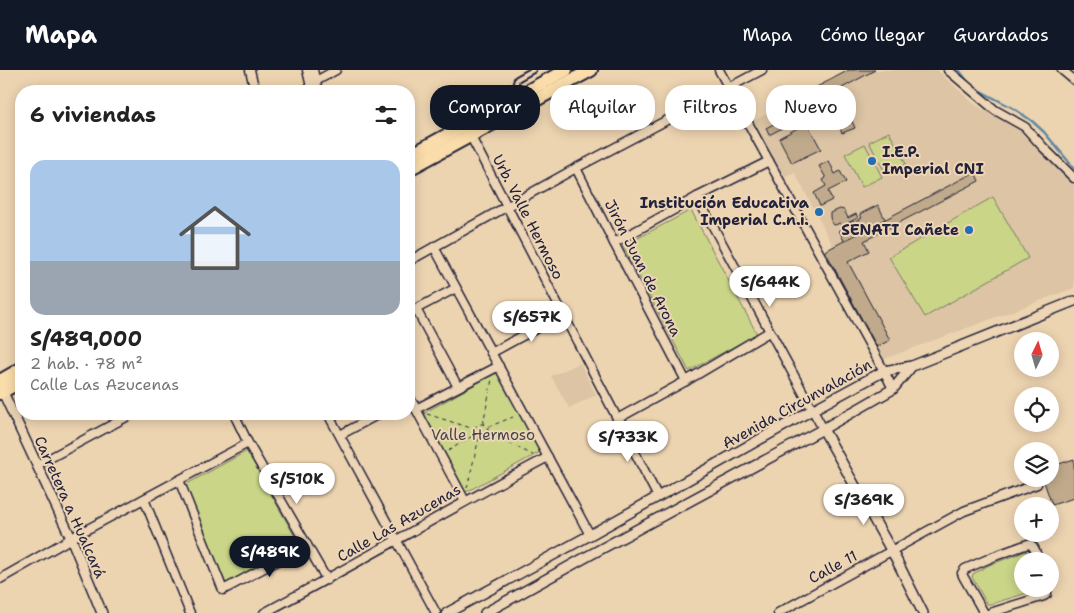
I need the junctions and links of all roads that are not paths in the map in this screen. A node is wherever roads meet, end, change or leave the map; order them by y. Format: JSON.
{"nodes":[{"id":1,"x":250,"y":70,"type":"edge"},
{"id":2,"x":307,"y":70,"type":"edge"},
{"id":3,"x":313,"y":70,"type":"edge"},
{"id":4,"x":336,"y":70,"type":"edge"},
{"id":5,"x":533,"y":70,"type":"edge"},
{"id":6,"x":566,"y":70,"type":"edge"},
{"id":7,"x":591,"y":70,"type":"edge"},
{"id":8,"x":719,"y":70,"type":"edge"},
{"id":9,"x":762,"y":70,"type":"edge"},
{"id":10,"x":948,"y":70,"type":"edge"},
{"id":11,"x":1062,"y":70,"type":"edge"},
{"id":12,"x":1074,"y":80,"type":"edge"},
{"id":13,"x":316,"y":81,"type":"junction"},
{"id":14,"x":254,"y":85,"type":"edge"},
{"id":15,"x":311,"y":85,"type":"edge"},
{"id":16,"x":317,"y":85,"type":"edge"},
{"id":17,"x":516,"y":85,"type":"edge"},
{"id":18,"x":538,"y":85,"type":"edge"},
{"id":19,"x":727,"y":85,"type":"edge"},
{"id":20,"x":734,"y":85,"type":"edge"},
{"id":21,"x":665,"y":121,"type":"edge"},
{"id":22,"x":752,"y":130,"type":"edge"},
{"id":23,"x":468,"y":131,"type":"junction"},
{"id":24,"x":415,"y":153,"type":"edge"},
{"id":25,"x":769,"y":161,"type":"junction"},
{"id":26,"x":415,"y":165,"type":"edge"},
{"id":27,"x":576,"y":168,"type":"junction"},
{"id":28,"x":1074,"y":178,"type":"edge"},
{"id":29,"x":698,"y":196,"type":"junction"},
{"id":30,"x":507,"y":206,"type":"junction"},
{"id":31,"x":614,"y":243,"type":"junction"},
{"id":32,"x":434,"y":247,"type":"junction"},
{"id":33,"x":415,"y":258,"type":"edge"},
{"id":34,"x":456,"y":288,"type":"junction"},
{"id":35,"x":1074,"y":301,"type":"edge"},
{"id":36,"x":562,"y":314,"type":"junction"},
{"id":37,"x":769,"y":332,"type":"junction"},
{"id":38,"x":491,"y":353,"type":"junction"},
{"id":39,"x":498,"y":366,"type":"junction"},
{"id":40,"x":912,"y":366,"type":"junction"},
{"id":41,"x":884,"y":371,"type":"junction"},
{"id":42,"x":15,"y":375,"type":"edge"},
{"id":43,"x":686,"y":381,"type":"junction"},
{"id":44,"x":15,"y":383,"type":"edge"},
{"id":45,"x":458,"y":387,"type":"junction"},
{"id":46,"x":1,"y":388,"type":"edge"},
{"id":47,"x":893,"y":389,"type":"junction"},
{"id":48,"x":416,"y":409,"type":"joint"},
{"id":49,"x":812,"y":410,"type":"junction"},
{"id":50,"x":15,"y":417,"type":"edge"},
{"id":51,"x":617,"y":419,"type":"junction"},
{"id":52,"x":16,"y":420,"type":"edge"},
{"id":53,"x":121,"y":420,"type":"edge"},
{"id":54,"x":237,"y":420,"type":"edge"},
{"id":55,"x":331,"y":420,"type":"edge"},
{"id":56,"x":368,"y":420,"type":"edge"},
{"id":57,"x":822,"y":429,"type":"junction"},
{"id":58,"x":340,"y":435,"type":"junction"},
{"id":59,"x":248,"y":443,"type":"junction"},
{"id":60,"x":548,"y":457,"type":"junction"},
{"id":61,"x":38,"y":465,"type":"junction"},
{"id":62,"x":178,"y":480,"type":"junction"},
{"id":63,"x":1030,"y":487,"type":"edge"},
{"id":64,"x":658,"y":497,"type":"junction"},
{"id":65,"x":144,"y":499,"type":"junction"},
{"id":66,"x":464,"y":501,"type":"junction"},
{"id":67,"x":590,"y":535,"type":"junction"},
{"id":68,"x":71,"y":538,"type":"junction"},
{"id":69,"x":396,"y":540,"type":"junction"},
{"id":70,"x":579,"y":541,"type":"junction"},
{"id":71,"x":307,"y":545,"type":"junction"},
{"id":72,"x":892,"y":551,"type":"junction"},
{"id":73,"x":1035,"y":552,"type":"edge"},
{"id":74,"x":588,"y":556,"type":"junction"},
{"id":75,"x":528,"y":569,"type":"junction"},
{"id":76,"x":0,"y":579,"type":"edge"},
{"id":77,"x":327,"y":580,"type":"junction"},
{"id":78,"x":535,"y":584,"type":"junction"},
{"id":79,"x":1041,"y":597,"type":"edge"},
{"id":80,"x":102,"y":613,"type":"edge"},
{"id":81,"x":190,"y":613,"type":"edge"},
{"id":82,"x":264,"y":613,"type":"edge"},
{"id":83,"x":436,"y":613,"type":"edge"},
{"id":84,"x":447,"y":613,"type":"edge"},
{"id":85,"x":484,"y":613,"type":"edge"},
{"id":86,"x":778,"y":613,"type":"edge"},
{"id":87,"x":923,"y":613,"type":"edge"},
{"id":88,"x":984,"y":613,"type":"edge"},
{"id":89,"x":990,"y":613,"type":"edge"}],
"edges":[{"from":1,"to":14,"type":"street"},
{"from":2,"to":15,"type":"street"},
{"from":3,"to":13,"type":"street"},
{"from":4,"to":13,"type":"street"},
{"from":5,"to":17,"type":"lane"},
{"from":6,"to":18,"type":"highway"},
{"from":7,"to":23,"type":"highway"},
{"from":8,"to":19,"type":"street"},
{"from":9,"to":20,"type":"street"},
{"from":10,"to":28,"type":"street"},
{"from":11,"to":12,"type":"street"},
{"from":13,"to":16,"type":"street"},
{"from":21,"to":27,"type":"street"},
{"from":22,"to":25,"type":"street"},
{"from":23,"to":24,"type":"highway"},
{"from":23,"to":26,"type":"highway"},
{"from":23,"to":30,"type":"street","name":"Urb. Valle Hermoso"},
{"from":25,"to":29,"type":"street"},
{"from":25,"to":41,"type":"street"},
{"from":27,"to":30,"type":"street"},
{"from":27,"to":31,"type":"street","name":"Jirón Juan de Arona"},
{"from":29,"to":31,"type":"street"},
{"from":29,"to":37,"type":"street"},
{"from":30,"to":32,"type":"street"},
{"from":30,"to":36,"type":"street","name":"Urb. Valle Hermoso"},
{"from":31,"to":43,"type":"street","name":"Jirón Juan de Arona"},
{"from":32,"to":33,"type":"street"},
{"from":32,"to":34,"type":"street"},
{"from":34,"to":38,"type":"street"},
{"from":34,"to":45,"type":"street"},
{"from":35,"to":40,"type":"street","name":"Avenida Circunvalación"},
{"from":36,"to":38,"type":"street"},
{"from":36,"to":51,"type":"street","name":"Urb. Valle Hermoso"},
{"from":37,"to":43,"type":"street"},
{"from":37,"to":49,"type":"street"},
{"from":38,"to":39,"type":"street"},
{"from":39,"to":45,"type":"street"},
{"from":39,"to":60,"type":"street"},
{"from":40,"to":41,"type":"street","name":"Avenida Circunvalación"},
{"from":40,"to":47,"type":"street"},
{"from":41,"to":47,"type":"street"},
{"from":41,"to":49,"type":"street","name":"Avenida Circunvalación"},
{"from":42,"to":46,"type":"highway"},
{"from":43,"to":51,"type":"street"},
{"from":44,"to":46,"type":"highway"},
{"from":45,"to":48,"type":"street"},
{"from":46,"to":50,"type":"street","name":"Carretera a Hualcará"},
{"from":47,"to":57,"type":"street"},
{"from":48,"to":66,"type":"street"},
{"from":49,"to":57,"type":"street"},
{"from":49,"to":64,"type":"street","name":"Avenida Circunvalación"},
{"from":51,"to":64,"type":"street","name":"Urb. Valle Hermoso"},
{"from":52,"to":61,"type":"street","name":"Carretera a Hualcará"},
{"from":53,"to":61,"type":"street"},
{"from":54,"to":59,"type":"street"},
{"from":55,"to":58,"type":"street"},
{"from":56,"to":58,"type":"street"},
{"from":57,"to":72,"type":"street"},
{"from":57,"to":74,"type":"street"},
{"from":58,"to":69,"type":"street"},
{"from":59,"to":62,"type":"street"},
{"from":59,"to":71,"type":"street"},
{"from":60,"to":66,"type":"street","name":"Calle Las Azucenas"},
{"from":60,"to":67,"type":"street"},
{"from":61,"to":68,"type":"street","name":"Carretera a Hualcará"},
{"from":62,"to":65,"type":"street"},
{"from":62,"to":71,"type":"street"},
{"from":63,"to":72,"type":"street","name":"Calle 11"},
{"from":64,"to":67,"type":"street","name":"Avenida Circunvalación"},
{"from":65,"to":68,"type":"street"},
{"from":65,"to":81,"type":"street"},
{"from":66,"to":69,"type":"street","name":"Calle Las Azucenas"},
{"from":67,"to":70,"type":"street","name":"Avenida Circunvalación"},
{"from":68,"to":76,"type":"street"},
{"from":68,"to":80,"type":"street","name":"Carretera a Hualcará"},
{"from":69,"to":77,"type":"street","name":"Calle Las Azucenas"},
{"from":69,"to":83,"type":"street"},
{"from":70,"to":74,"type":"street"},
{"from":70,"to":75,"type":"street","name":"Avenida Circunvalación"},
{"from":71,"to":77,"type":"street"},
{"from":72,"to":86,"type":"street","name":"Calle 11"},
{"from":72,"to":87,"type":"street"},
{"from":73,"to":88,"type":"street"},
{"from":74,"to":78,"type":"street"},
{"from":75,"to":78,"type":"street"},
{"from":75,"to":84,"type":"street","name":"Avenida Circunvalación"},
{"from":77,"to":82,"type":"street","name":"Calle Las Azucenas"},
{"from":78,"to":85,"type":"street"},
{"from":79,"to":89,"type":"street"}]}
